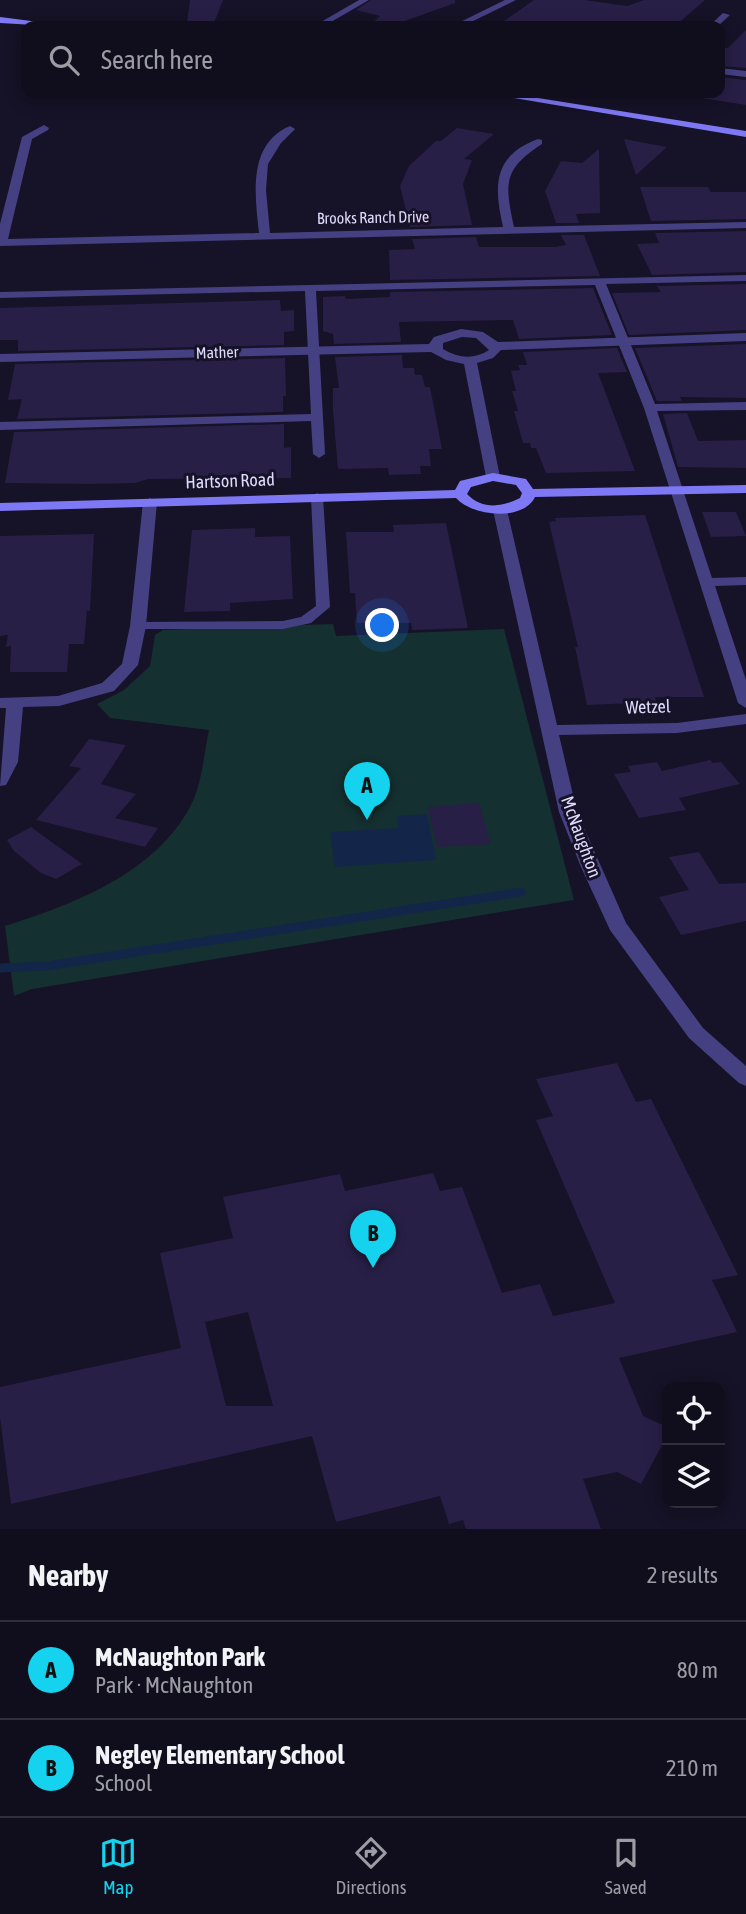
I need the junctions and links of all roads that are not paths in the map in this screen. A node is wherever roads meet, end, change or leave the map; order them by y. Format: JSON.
{"nodes":[{"id":1,"x":365,"y":0,"type":"edge"},
{"id":2,"x":512,"y":0,"type":"edge"},
{"id":3,"x":726,"y":15,"type":"dead end"},
{"id":4,"x":0,"y":20,"type":"edge"},
{"id":5,"x":327,"y":21,"type":"edge"},
{"id":6,"x":467,"y":21,"type":"edge"},
{"id":7,"x":719,"y":21,"type":"edge"},
{"id":8,"x":21,"y":23,"type":"edge"},
{"id":9,"x":725,"y":72,"type":"edge"},
{"id":10,"x":746,"y":74,"type":"edge"},
{"id":11,"x":521,"y":98,"type":"edge"},
{"id":12,"x":44,"y":128,"type":"dead end"},
{"id":13,"x":290,"y":129,"type":"dead end"},
{"id":14,"x":746,"y":134,"type":"edge"},
{"id":15,"x":538,"y":142,"type":"dead end"},
{"id":16,"x":746,"y":225,"type":"edge"},
{"id":17,"x":509,"y":230,"type":"junction"},
{"id":18,"x":265,"y":235,"type":"junction"},
{"id":19,"x":1,"y":243,"type":"edge"},
{"id":20,"x":746,"y":278,"type":"edge"},
{"id":21,"x":599,"y":280,"type":"junction"},
{"id":22,"x":310,"y":288,"type":"junction"},
{"id":23,"x":0,"y":295,"type":"edge"},
{"id":24,"x":746,"y":337,"type":"edge"},
{"id":25,"x":623,"y":341,"type":"junction"},
{"id":26,"x":495,"y":346,"type":"junction"},
{"id":27,"x":435,"y":348,"type":"junction"},
{"id":28,"x":313,"y":349,"type":"junction"},
{"id":29,"x":0,"y":358,"type":"edge"},
{"id":30,"x":470,"y":360,"type":"junction"},
{"id":31,"x":746,"y":406,"type":"edge"},
{"id":32,"x":650,"y":408,"type":"junction"},
{"id":33,"x":316,"y":417,"type":"junction"},
{"id":34,"x":0,"y":426,"type":"edge"},
{"id":35,"x":318,"y":454,"type":"dead end"},
{"id":36,"x":493,"y":477,"type":"junction"},
{"id":37,"x":746,"y":489,"type":"edge"},
{"id":38,"x":677,"y":491,"type":"junction"},
{"id":39,"x":529,"y":493,"type":"junction"},
{"id":40,"x":460,"y":494,"type":"junction"},
{"id":41,"x":317,"y":497,"type":"junction"},
{"id":42,"x":150,"y":502,"type":"junction"},
{"id":43,"x":0,"y":507,"type":"edge"},
{"id":44,"x":500,"y":510,"type":"junction"},
{"id":45,"x":746,"y":581,"type":"edge"},
{"id":46,"x":706,"y":582,"type":"junction"},
{"id":47,"x":138,"y":626,"type":"junction"},
{"id":48,"x":8,"y":703,"type":"edge"},
{"id":49,"x":746,"y":703,"type":"edge"},
{"id":50,"x":746,"y":719,"type":"edge"},
{"id":51,"x":551,"y":730,"type":"junction"},
{"id":52,"x":0,"y":781,"type":"edge"},
{"id":53,"x":746,"y":1078,"type":"edge"}],
"edges":[{"from":1,"to":5,"type":"street"},
{"from":2,"to":6,"type":"street"},
{"from":3,"to":7,"type":"street"},
{"from":4,"to":8,"type":"street"},
{"from":9,"to":10,"type":"street"},
{"from":11,"to":14,"type":"street"},
{"from":12,"to":19,"type":"street"},
{"from":13,"to":18,"type":"street"},
{"from":15,"to":17,"type":"street"},
{"from":16,"to":17,"type":"street","name":"Brooks Ranch Drive"},
{"from":17,"to":18,"type":"street","name":"Brooks Ranch Drive"},
{"from":18,"to":19,"type":"street","name":"Brooks Ranch Drive"},
{"from":20,"to":21,"type":"lane"},
{"from":21,"to":22,"type":"lane"},
{"from":21,"to":25,"type":"lane"},
{"from":22,"to":23,"type":"lane"},
{"from":22,"to":28,"type":"lane"},
{"from":24,"to":25,"type":"street"},
{"from":25,"to":26,"type":"street"},
{"from":25,"to":32,"type":"lane"},
{"from":26,"to":27,"type":"street"},
{"from":26,"to":30,"type":"street"},
{"from":27,"to":28,"type":"street","name":"Mather"},
{"from":27,"to":30,"type":"street"},
{"from":28,"to":29,"type":"street","name":"Mather"},
{"from":28,"to":33,"type":"lane"},
{"from":30,"to":36,"type":"street"},
{"from":31,"to":32,"type":"lane"},
{"from":32,"to":38,"type":"lane"},
{"from":33,"to":34,"type":"lane"},
{"from":33,"to":35,"type":"lane"},
{"from":36,"to":39,"type":"street"},
{"from":36,"to":40,"type":"street"},
{"from":37,"to":38,"type":"street"},
{"from":38,"to":39,"type":"street"},
{"from":38,"to":46,"type":"lane"},
{"from":39,"to":44,"type":"street"},
{"from":40,"to":41,"type":"street","name":"Hartson Road"},
{"from":40,"to":44,"type":"street"},
{"from":41,"to":42,"type":"street","name":"Hartson Road"},
{"from":41,"to":47,"type":"lane"},
{"from":42,"to":43,"type":"street","name":"Hartson Road"},
{"from":42,"to":47,"type":"street"},
{"from":44,"to":51,"type":"street","name":"McNaughton"},
{"from":45,"to":46,"type":"lane"},
{"from":46,"to":49,"type":"lane"},
{"from":47,"to":48,"type":"street"},
{"from":48,"to":52,"type":"street"},
{"from":50,"to":51,"type":"street","name":"Wetzel"},
{"from":51,"to":53,"type":"street","name":"McNaughton"}]}
